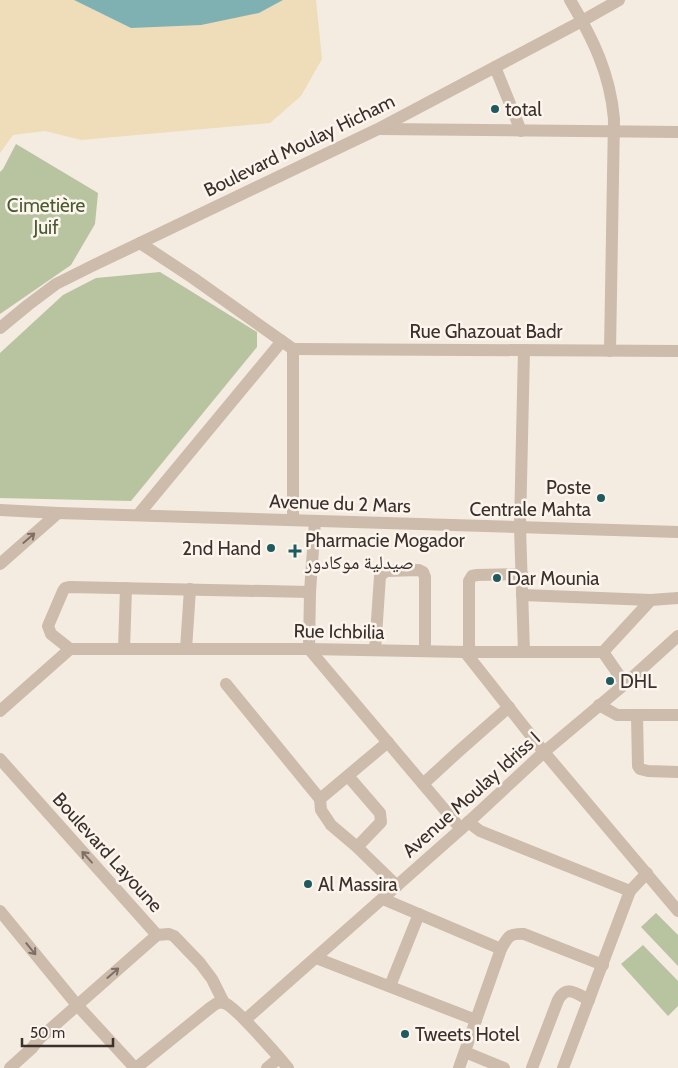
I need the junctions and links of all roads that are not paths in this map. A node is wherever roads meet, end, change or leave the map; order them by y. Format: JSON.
{"nodes":[{"id":1,"x":570,"y":0,"type":"edge"},
{"id":2,"x":619,"y":0,"type":"edge"},
{"id":3,"x":582,"y":21,"type":"junction"},
{"id":4,"x":495,"y":67,"type":"junction"},
{"id":5,"x":378,"y":129,"type":"junction"},
{"id":6,"x":520,"y":131,"type":"junction"},
{"id":7,"x":613,"y":131,"type":"junction"},
{"id":8,"x":678,"y":132,"type":"edge"},
{"id":9,"x":140,"y":243,"type":"junction"},
{"id":10,"x":0,"y":328,"type":"edge"},
{"id":11,"x":282,"y":341,"type":"junction"},
{"id":12,"x":293,"y":349,"type":"junction"},
{"id":13,"x":524,"y":350,"type":"junction"},
{"id":14,"x":610,"y":351,"type":"junction"},
{"id":15,"x":678,"y":351,"type":"edge"},
{"id":16,"x":0,"y":510,"type":"edge"},
{"id":17,"x":58,"y":513,"type":"junction"},
{"id":18,"x":138,"y":515,"type":"junction"},
{"id":19,"x":293,"y":520,"type":"junction"},
{"id":20,"x":315,"y":521,"type":"junction"},
{"id":21,"x":520,"y":527,"type":"junction"},
{"id":22,"x":678,"y":532,"type":"edge"},
{"id":23,"x":0,"y":564,"type":"edge"},
{"id":24,"x":522,"y":574,"type":"junction"},
{"id":25,"x":126,"y":588,"type":"junction"},
{"id":26,"x":190,"y":589,"type":"junction"},
{"id":27,"x":310,"y":592,"type":"junction"},
{"id":28,"x":522,"y":595,"type":"junction"},
{"id":29,"x":678,"y":598,"type":"edge"},
{"id":30,"x":652,"y":600,"type":"junction"},
{"id":31,"x":678,"y":636,"type":"edge"},
{"id":32,"x":70,"y":649,"type":"junction"},
{"id":33,"x":124,"y":649,"type":"junction"},
{"id":34,"x":186,"y":649,"type":"junction"},
{"id":35,"x":309,"y":649,"type":"junction"},
{"id":36,"x":375,"y":650,"type":"junction"},
{"id":37,"x":425,"y":651,"type":"junction"},
{"id":38,"x":467,"y":652,"type":"junction"},
{"id":39,"x":524,"y":652,"type":"junction"},
{"id":40,"x":603,"y":652,"type":"junction"},
{"id":41,"x":226,"y":684,"type":"dead end"},
{"id":42,"x":625,"y":684,"type":"junction"},
{"id":43,"x":599,"y":705,"type":"junction"},
{"id":44,"x":509,"y":707,"type":"junction"},
{"id":45,"x":0,"y":710,"type":"edge"},
{"id":46,"x":637,"y":715,"type":"junction"},
{"id":47,"x":678,"y":715,"type":"edge"},
{"id":48,"x":388,"y":742,"type":"junction"},
{"id":49,"x":544,"y":752,"type":"junction"},
{"id":50,"x":0,"y":759,"type":"edge"},
{"id":51,"x":678,"y":772,"type":"edge"},
{"id":52,"x":348,"y":776,"type":"junction"},
{"id":53,"x":423,"y":784,"type":"junction"},
{"id":54,"x":320,"y":799,"type":"junction"},
{"id":55,"x":465,"y":826,"type":"junction"},
{"id":56,"x":357,"y":847,"type":"junction"},
{"id":57,"x":647,"y":873,"type":"junction"},
{"id":58,"x":397,"y":886,"type":"junction"},
{"id":59,"x":630,"y":891,"type":"junction"},
{"id":60,"x":383,"y":899,"type":"junction"},
{"id":61,"x":676,"y":907,"type":"edge"},
{"id":62,"x":0,"y":911,"type":"edge"},
{"id":63,"x":418,"y":914,"type":"junction"},
{"id":64,"x":157,"y":935,"type":"junction"},
{"id":65,"x":501,"y":949,"type":"junction"},
{"id":66,"x":316,"y":958,"type":"junction"},
{"id":67,"x":603,"y":965,"type":"junction"},
{"id":68,"x":390,"y":986,"type":"junction"},
{"id":69,"x":589,"y":1000,"type":"junction"},
{"id":70,"x":224,"y":1003,"type":"junction"},
{"id":71,"x":77,"y":1005,"type":"junction"},
{"id":72,"x":245,"y":1020,"type":"junction"},
{"id":73,"x":476,"y":1020,"type":"junction"},
{"id":74,"x":465,"y":1052,"type":"junction"},
{"id":75,"x":279,"y":1058,"type":"junction"},
{"id":76,"x":10,"y":1068,"type":"edge"},
{"id":77,"x":135,"y":1068,"type":"edge"},
{"id":78,"x":267,"y":1068,"type":"edge"},
{"id":79,"x":288,"y":1068,"type":"edge"},
{"id":80,"x":459,"y":1068,"type":"edge"},
{"id":81,"x":504,"y":1068,"type":"edge"},
{"id":82,"x":532,"y":1068,"type":"edge"},
{"id":83,"x":563,"y":1068,"type":"edge"}],
"edges":[{"from":1,"to":3,"type":"street"},
{"from":2,"to":3,"type":"street","name":"Boulevard Moulay Hicham"},
{"from":3,"to":4,"type":"street","name":"Boulevard Moulay Hicham"},
{"from":3,"to":7,"type":"street"},
{"from":4,"to":5,"type":"street","name":"Boulevard Moulay Hicham"},
{"from":4,"to":6,"type":"street"},
{"from":5,"to":6,"type":"street"},
{"from":5,"to":9,"type":"street","name":"Boulevard Moulay Hicham"},
{"from":6,"to":7,"type":"street"},
{"from":7,"to":8,"type":"street"},
{"from":7,"to":14,"type":"street"},
{"from":9,"to":10,"type":"street","name":"Boulevard Moulay Hicham"},
{"from":9,"to":11,"type":"street"},
{"from":11,"to":12,"type":"street"},
{"from":11,"to":18,"type":"street"},
{"from":12,"to":13,"type":"street","name":"Rue Ghazouat Badr"},
{"from":12,"to":19,"type":"street"},
{"from":13,"to":14,"type":"street","name":"Rue Ghazouat Badr"},
{"from":13,"to":21,"type":"street"},
{"from":14,"to":15,"type":"street","name":"Rue Ghazouat Badr"},
{"from":16,"to":17,"type":"street","name":"Avenue du 2 Mars"},
{"from":17,"to":18,"type":"street","name":"Avenue du 2 Mars"},
{"from":23,"to":17,"type":"street","one_way":true},
{"from":18,"to":19,"type":"street","name":"Avenue du 2 Mars"},
{"from":19,"to":20,"type":"street","name":"Avenue du 2 Mars"},
{"from":20,"to":21,"type":"street","name":"Avenue du 2 Mars"},
{"from":20,"to":27,"type":"street"},
{"from":21,"to":22,"type":"street","name":"Avenue du 2 Mars"},
{"from":21,"to":24,"type":"street"},
{"from":24,"to":28,"type":"street"},
{"from":24,"to":38,"type":"street"},
{"from":25,"to":26,"type":"street"},
{"from":25,"to":32,"type":"street"},
{"from":25,"to":33,"type":"street"},
{"from":26,"to":27,"type":"street"},
{"from":26,"to":34,"type":"street"},
{"from":27,"to":35,"type":"street"},
{"from":28,"to":30,"type":"street"},
{"from":28,"to":39,"type":"street"},
{"from":29,"to":30,"type":"street"},
{"from":30,"to":40,"type":"street"},
{"from":31,"to":42,"type":"street","name":"Avenue Moulay Idriss I"},
{"from":32,"to":33,"type":"street","name":"Rue Ichbilia"},
{"from":32,"to":45,"type":"street"},
{"from":33,"to":34,"type":"street","name":"Rue Ichbilia"},
{"from":34,"to":35,"type":"street","name":"Rue Ichbilia"},
{"from":35,"to":36,"type":"street","name":"Rue Ichbilia"},
{"from":35,"to":48,"type":"street"},
{"from":36,"to":37,"type":"street","name":"Rue Ichbilia"},
{"from":36,"to":37,"type":"street"},
{"from":37,"to":38,"type":"street","name":"Rue Ichbilia"},
{"from":38,"to":39,"type":"street","name":"Rue Ichbilia"},
{"from":38,"to":44,"type":"street"},
{"from":39,"to":40,"type":"street","name":"Rue Ichbilia"},
{"from":40,"to":42,"type":"street"},
{"from":41,"to":54,"type":"street"},
{"from":42,"to":43,"type":"street","name":"Avenue Moulay Idriss I"},
{"from":43,"to":46,"type":"street"},
{"from":43,"to":49,"type":"street","name":"Avenue Moulay Idriss I"},
{"from":44,"to":49,"type":"street"},
{"from":44,"to":53,"type":"street"},
{"from":46,"to":47,"type":"street"},
{"from":46,"to":51,"type":"street"},
{"from":48,"to":52,"type":"street"},
{"from":48,"to":53,"type":"street"},
{"from":49,"to":55,"type":"street","name":"Avenue Moulay Idriss I"},
{"from":49,"to":57,"type":"street"},
{"from":64,"to":50,"type":"street","name":"Boulevard Layoune","one_way":true},
{"from":52,"to":54,"type":"street"},
{"from":52,"to":56,"type":"street"},
{"from":53,"to":55,"type":"street"},
{"from":54,"to":56,"type":"street"},
{"from":55,"to":58,"type":"street","name":"Avenue Moulay Idriss I"},
{"from":55,"to":59,"type":"street"},
{"from":56,"to":58,"type":"street"},
{"from":57,"to":59,"type":"street"},
{"from":57,"to":61,"type":"street"},
{"from":58,"to":60,"type":"street","name":"Avenue Moulay Idriss I"},
{"from":59,"to":67,"type":"street"},
{"from":60,"to":63,"type":"street"},
{"from":60,"to":66,"type":"street","name":"Avenue Moulay Idriss I"},
{"from":62,"to":71,"type":"street","one_way":true},
{"from":63,"to":65,"type":"street"},
{"from":63,"to":68,"type":"street"},
{"from":64,"to":70,"type":"street"},
{"from":71,"to":64,"type":"street","name":"Boulevard Layoune","one_way":true},
{"from":65,"to":67,"type":"street"},
{"from":65,"to":73,"type":"street"},
{"from":66,"to":68,"type":"street"},
{"from":66,"to":72,"type":"street","name":"Avenue Moulay Idriss I"},
{"from":67,"to":69,"type":"street"},
{"from":68,"to":73,"type":"street"},
{"from":69,"to":82,"type":"street"},
{"from":69,"to":83,"type":"street"},
{"from":70,"to":72,"type":"street"},
{"from":70,"to":77,"type":"street"},
{"from":71,"to":76,"type":"street","name":"Boulevard Layoune"},
{"from":71,"to":77,"type":"street"},
{"from":72,"to":75,"type":"street"},
{"from":73,"to":74,"type":"street"},
{"from":74,"to":80,"type":"street"},
{"from":74,"to":81,"type":"street"},
{"from":75,"to":78,"type":"street"},
{"from":75,"to":79,"type":"street"}]}
